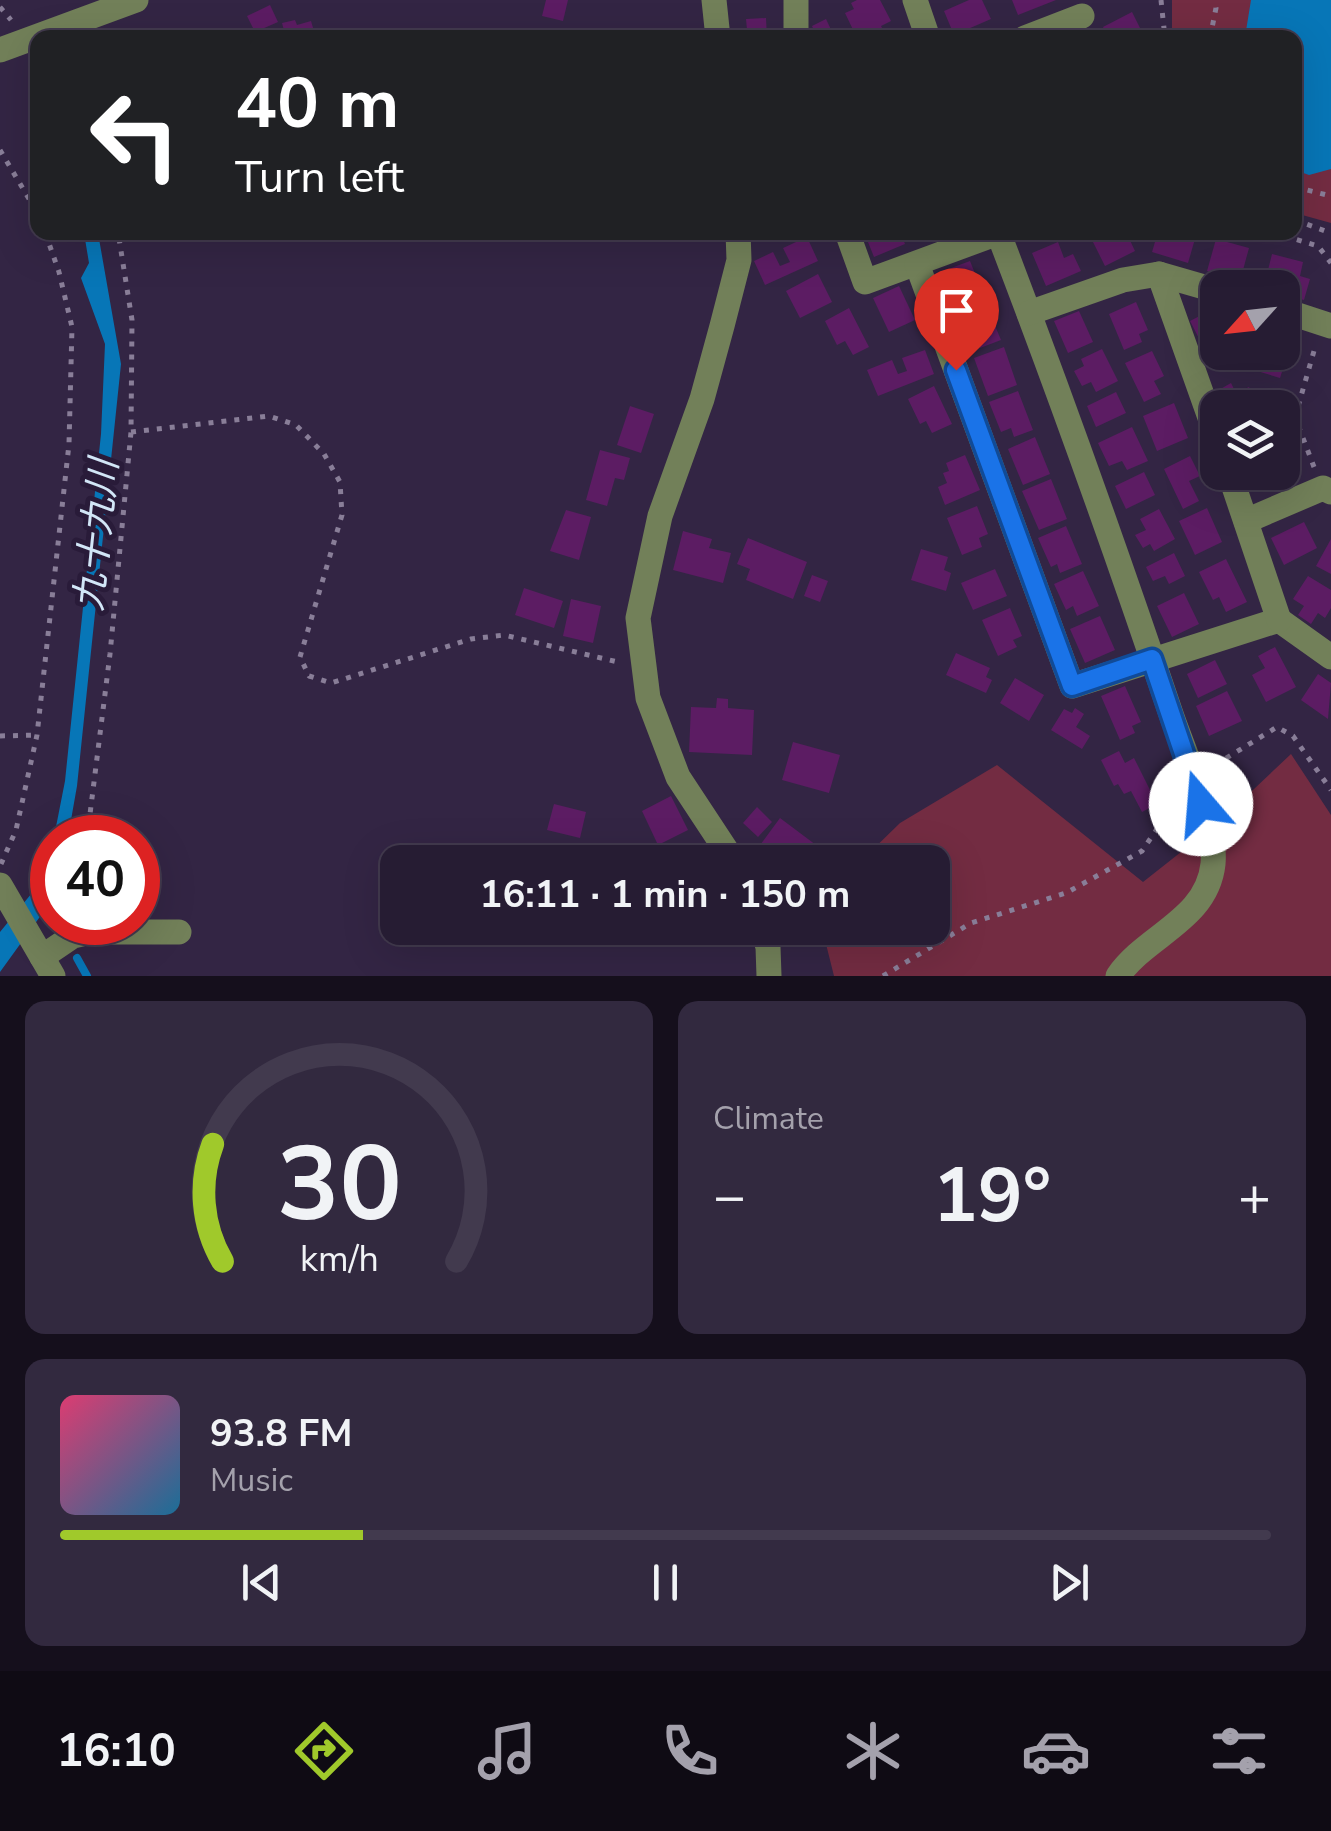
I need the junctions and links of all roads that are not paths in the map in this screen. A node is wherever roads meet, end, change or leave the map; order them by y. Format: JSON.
{"nodes":[{"id":1,"x":136,"y":0,"type":"edge"},
{"id":2,"x":714,"y":0,"type":"edge"},
{"id":3,"x":796,"y":0,"type":"edge"},
{"id":4,"x":914,"y":0,"type":"edge"},
{"id":5,"x":1083,"y":18,"type":"edge"},
{"id":6,"x":55,"y":30,"type":"edge"},
{"id":7,"x":717,"y":30,"type":"edge"},
{"id":8,"x":796,"y":30,"type":"edge"},
{"id":9,"x":925,"y":30,"type":"edge"},
{"id":10,"x":1048,"y":30,"type":"edge"},
{"id":11,"x":738,"y":240,"type":"edge"},
{"id":12,"x":849,"y":240,"type":"edge"},
{"id":13,"x":980,"y":240,"type":"edge"},
{"id":14,"x":1001,"y":240,"type":"edge"},
{"id":15,"x":918,"y":264,"type":"junction"},
{"id":16,"x":1159,"y":274,"type":"junction"},
{"id":17,"x":1200,"y":286,"type":"edge"},
{"id":18,"x":1029,"y":312,"type":"junction"},
{"id":19,"x":1300,"y":316,"type":"edge"},
{"id":20,"x":1327,"y":324,"type":"edge"},
{"id":21,"x":1200,"y":390,"type":"edge"},
{"id":22,"x":1235,"y":490,"type":"edge"},
{"id":23,"x":1327,"y":490,"type":"edge"},
{"id":24,"x":1246,"y":521,"type":"junction"},
{"id":25,"x":1280,"y":620,"type":"junction"},
{"id":26,"x":1331,"y":657,"type":"edge"},
{"id":27,"x":1152,"y":659,"type":"junction"},
{"id":28,"x":725,"y":845,"type":"edge"},
{"id":29,"x":1,"y":880,"type":"edge"},
{"id":30,"x":179,"y":932,"type":"dead end"},
{"id":31,"x":768,"y":945,"type":"edge"},
{"id":32,"x":44,"y":960,"type":"edge"},
{"id":33,"x":769,"y":976,"type":"edge"},
{"id":34,"x":1118,"y":976,"type":"edge"}],
"edges":[{"from":1,"to":6,"type":"street"},
{"from":2,"to":7,"type":"street"},
{"from":3,"to":8,"type":"street"},
{"from":4,"to":9,"type":"street"},
{"from":5,"to":10,"type":"street"},
{"from":11,"to":28,"type":"street"},
{"from":12,"to":15,"type":"street"},
{"from":13,"to":15,"type":"street"},
{"from":14,"to":18,"type":"street"},
{"from":15,"to":27,"type":"street"},
{"from":16,"to":17,"type":"street"},
{"from":16,"to":18,"type":"street"},
{"from":16,"to":21,"type":"street"},
{"from":18,"to":27,"type":"street"},
{"from":19,"to":20,"type":"street"},
{"from":22,"to":24,"type":"street"},
{"from":23,"to":24,"type":"street"},
{"from":24,"to":25,"type":"street"},
{"from":25,"to":26,"type":"street"},
{"from":25,"to":27,"type":"street"},
{"from":27,"to":34,"type":"street"},
{"from":29,"to":32,"type":"street"},
{"from":30,"to":32,"type":"street"},
{"from":31,"to":33,"type":"street"}]}
